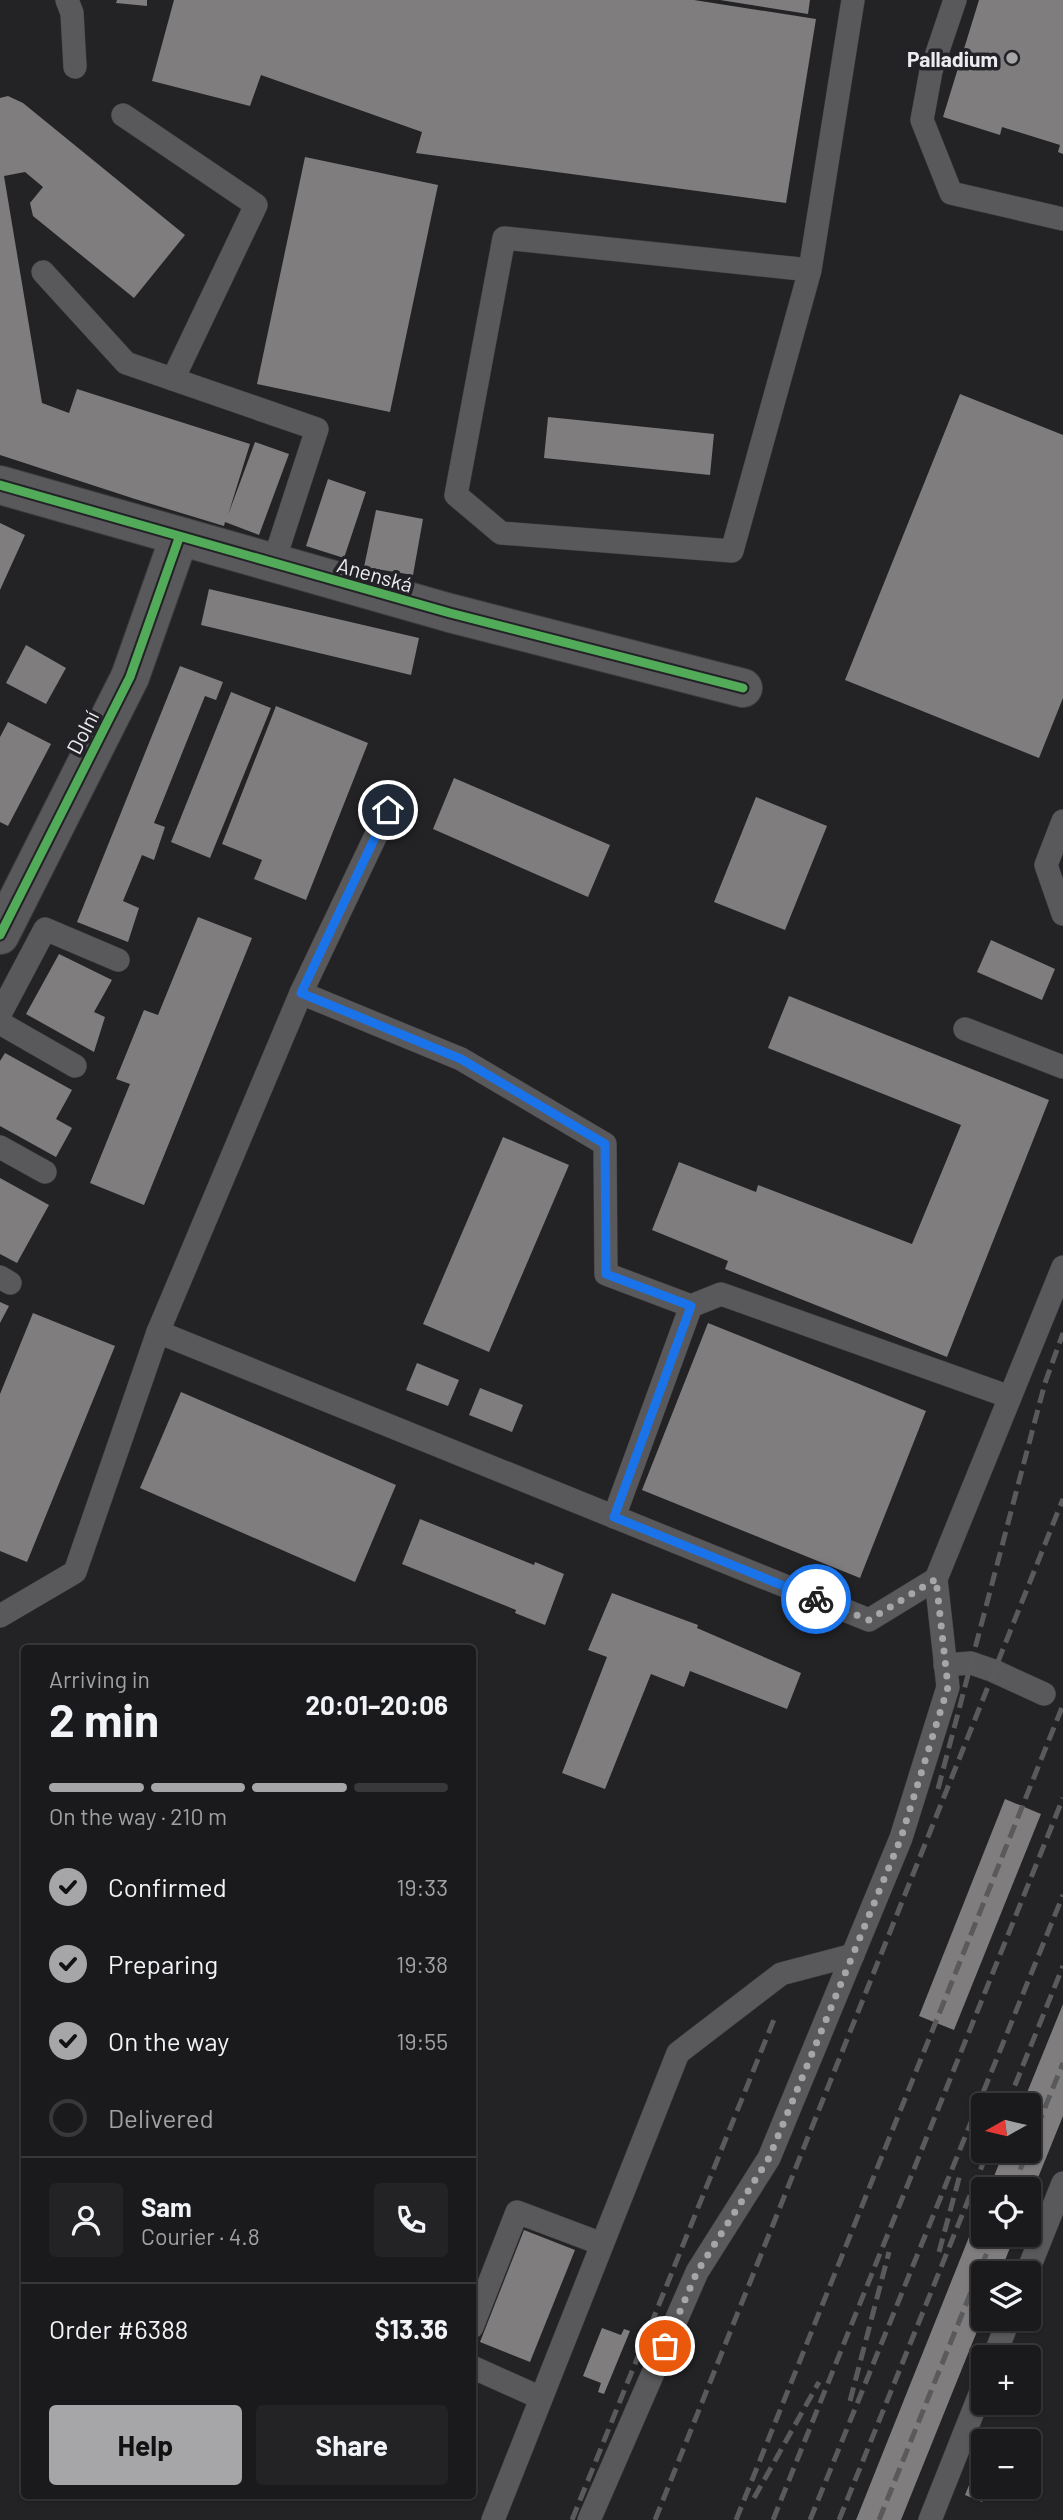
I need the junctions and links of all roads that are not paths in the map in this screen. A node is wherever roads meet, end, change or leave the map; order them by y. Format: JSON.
{"nodes":[{"id":1,"x":67,"y":0,"type":"edge"},
{"id":2,"x":853,"y":0,"type":"edge"},
{"id":3,"x":955,"y":0,"type":"edge"},
{"id":4,"x":75,"y":67,"type":"dead end"},
{"id":5,"x":123,"y":115,"type":"dead end"},
{"id":6,"x":1063,"y":219,"type":"edge"},
{"id":7,"x":810,"y":270,"type":"junction"},
{"id":8,"x":43,"y":272,"type":"dead end"},
{"id":9,"x":173,"y":379,"type":"junction"},
{"id":10,"x":0,"y":485,"type":"edge"},
{"id":11,"x":179,"y":538,"type":"junction"},
{"id":12,"x":273,"y":564,"type":"junction"},
{"id":13,"x":743,"y":688,"type":"dead end"},
{"id":14,"x":388,"y":810,"type":"dead end"},
{"id":15,"x":1063,"y":821,"type":"edge"},
{"id":16,"x":1063,"y":914,"type":"edge"},
{"id":17,"x":0,"y":935,"type":"edge"},
{"id":18,"x":118,"y":960,"type":"dead end"},
{"id":19,"x":301,"y":993,"type":"junction"},
{"id":20,"x":0,"y":1014,"type":"edge"},
{"id":21,"x":0,"y":1023,"type":"edge"},
{"id":22,"x":965,"y":1029,"type":"dead end"},
{"id":23,"x":75,"y":1066,"type":"dead end"},
{"id":24,"x":1063,"y":1067,"type":"edge"},
{"id":25,"x":0,"y":1147,"type":"edge"},
{"id":26,"x":45,"y":1172,"type":"dead end"},
{"id":27,"x":1063,"y":1267,"type":"edge"},
{"id":28,"x":691,"y":1306,"type":"junction"},
{"id":29,"x":158,"y":1332,"type":"junction"},
{"id":30,"x":1010,"y":1397,"type":"junction"},
{"id":31,"x":614,"y":1517,"type":"junction"},
{"id":32,"x":936,"y":1579,"type":"junction"},
{"id":33,"x":0,"y":1616,"type":"edge"},
{"id":34,"x":945,"y":1665,"type":"junction"},
{"id":35,"x":1044,"y":1694,"type":"dead end"},
{"id":36,"x":853,"y":1955,"type":"junction"},
{"id":37,"x":1063,"y":2183,"type":"edge"},
{"id":38,"x":602,"y":2244,"type":"junction"},
{"id":39,"x":1032,"y":2261,"type":"edge"},
{"id":40,"x":476,"y":2317,"type":"edge"},
{"id":41,"x":476,"y":2369,"type":"edge"},
{"id":42,"x":541,"y":2398,"type":"junction"},
{"id":43,"x":972,"y":2415,"type":"edge"},
{"id":44,"x":493,"y":2520,"type":"edge"},
{"id":45,"x":589,"y":2520,"type":"edge"},
{"id":46,"x":930,"y":2520,"type":"edge"}],
"edges":[{"from":1,"to":4,"type":"lane"},
{"from":2,"to":7,"type":"lane"},
{"from":3,"to":6,"type":"lane"},
{"from":5,"to":9,"type":"lane"},
{"from":7,"to":7,"type":"lane"},
{"from":8,"to":9,"type":"lane"},
{"from":9,"to":12,"type":"lane"},
{"from":10,"to":11,"type":"street","name":"Anenská"},
{"from":11,"to":12,"type":"street","name":"Anenská"},
{"from":11,"to":17,"type":"street","name":"Dolní"},
{"from":12,"to":13,"type":"street","name":"Anenská"},
{"from":14,"to":19,"type":"lane"},
{"from":15,"to":16,"type":"lane"},
{"from":18,"to":20,"type":"lane"},
{"from":19,"to":28,"type":"lane"},
{"from":19,"to":29,"type":"lane"},
{"from":21,"to":23,"type":"lane"},
{"from":22,"to":24,"type":"lane"},
{"from":25,"to":26,"type":"lane"},
{"from":27,"to":30,"type":"lane"},
{"from":28,"to":30,"type":"lane"},
{"from":28,"to":31,"type":"lane"},
{"from":29,"to":31,"type":"lane"},
{"from":29,"to":33,"type":"lane"},
{"from":30,"to":32,"type":"lane"},
{"from":31,"to":32,"type":"lane"},
{"from":32,"to":34,"type":"lane"},
{"from":34,"to":35,"type":"lane"},
{"from":34,"to":36,"type":"lane"},
{"from":36,"to":38,"type":"lane"},
{"from":36,"to":45,"type":"lane"},
{"from":37,"to":39,"type":"lane"},
{"from":38,"to":40,"type":"lane"},
{"from":38,"to":42,"type":"lane"},
{"from":41,"to":42,"type":"lane"},
{"from":42,"to":44,"type":"lane"},
{"from":43,"to":46,"type":"lane"}]}
